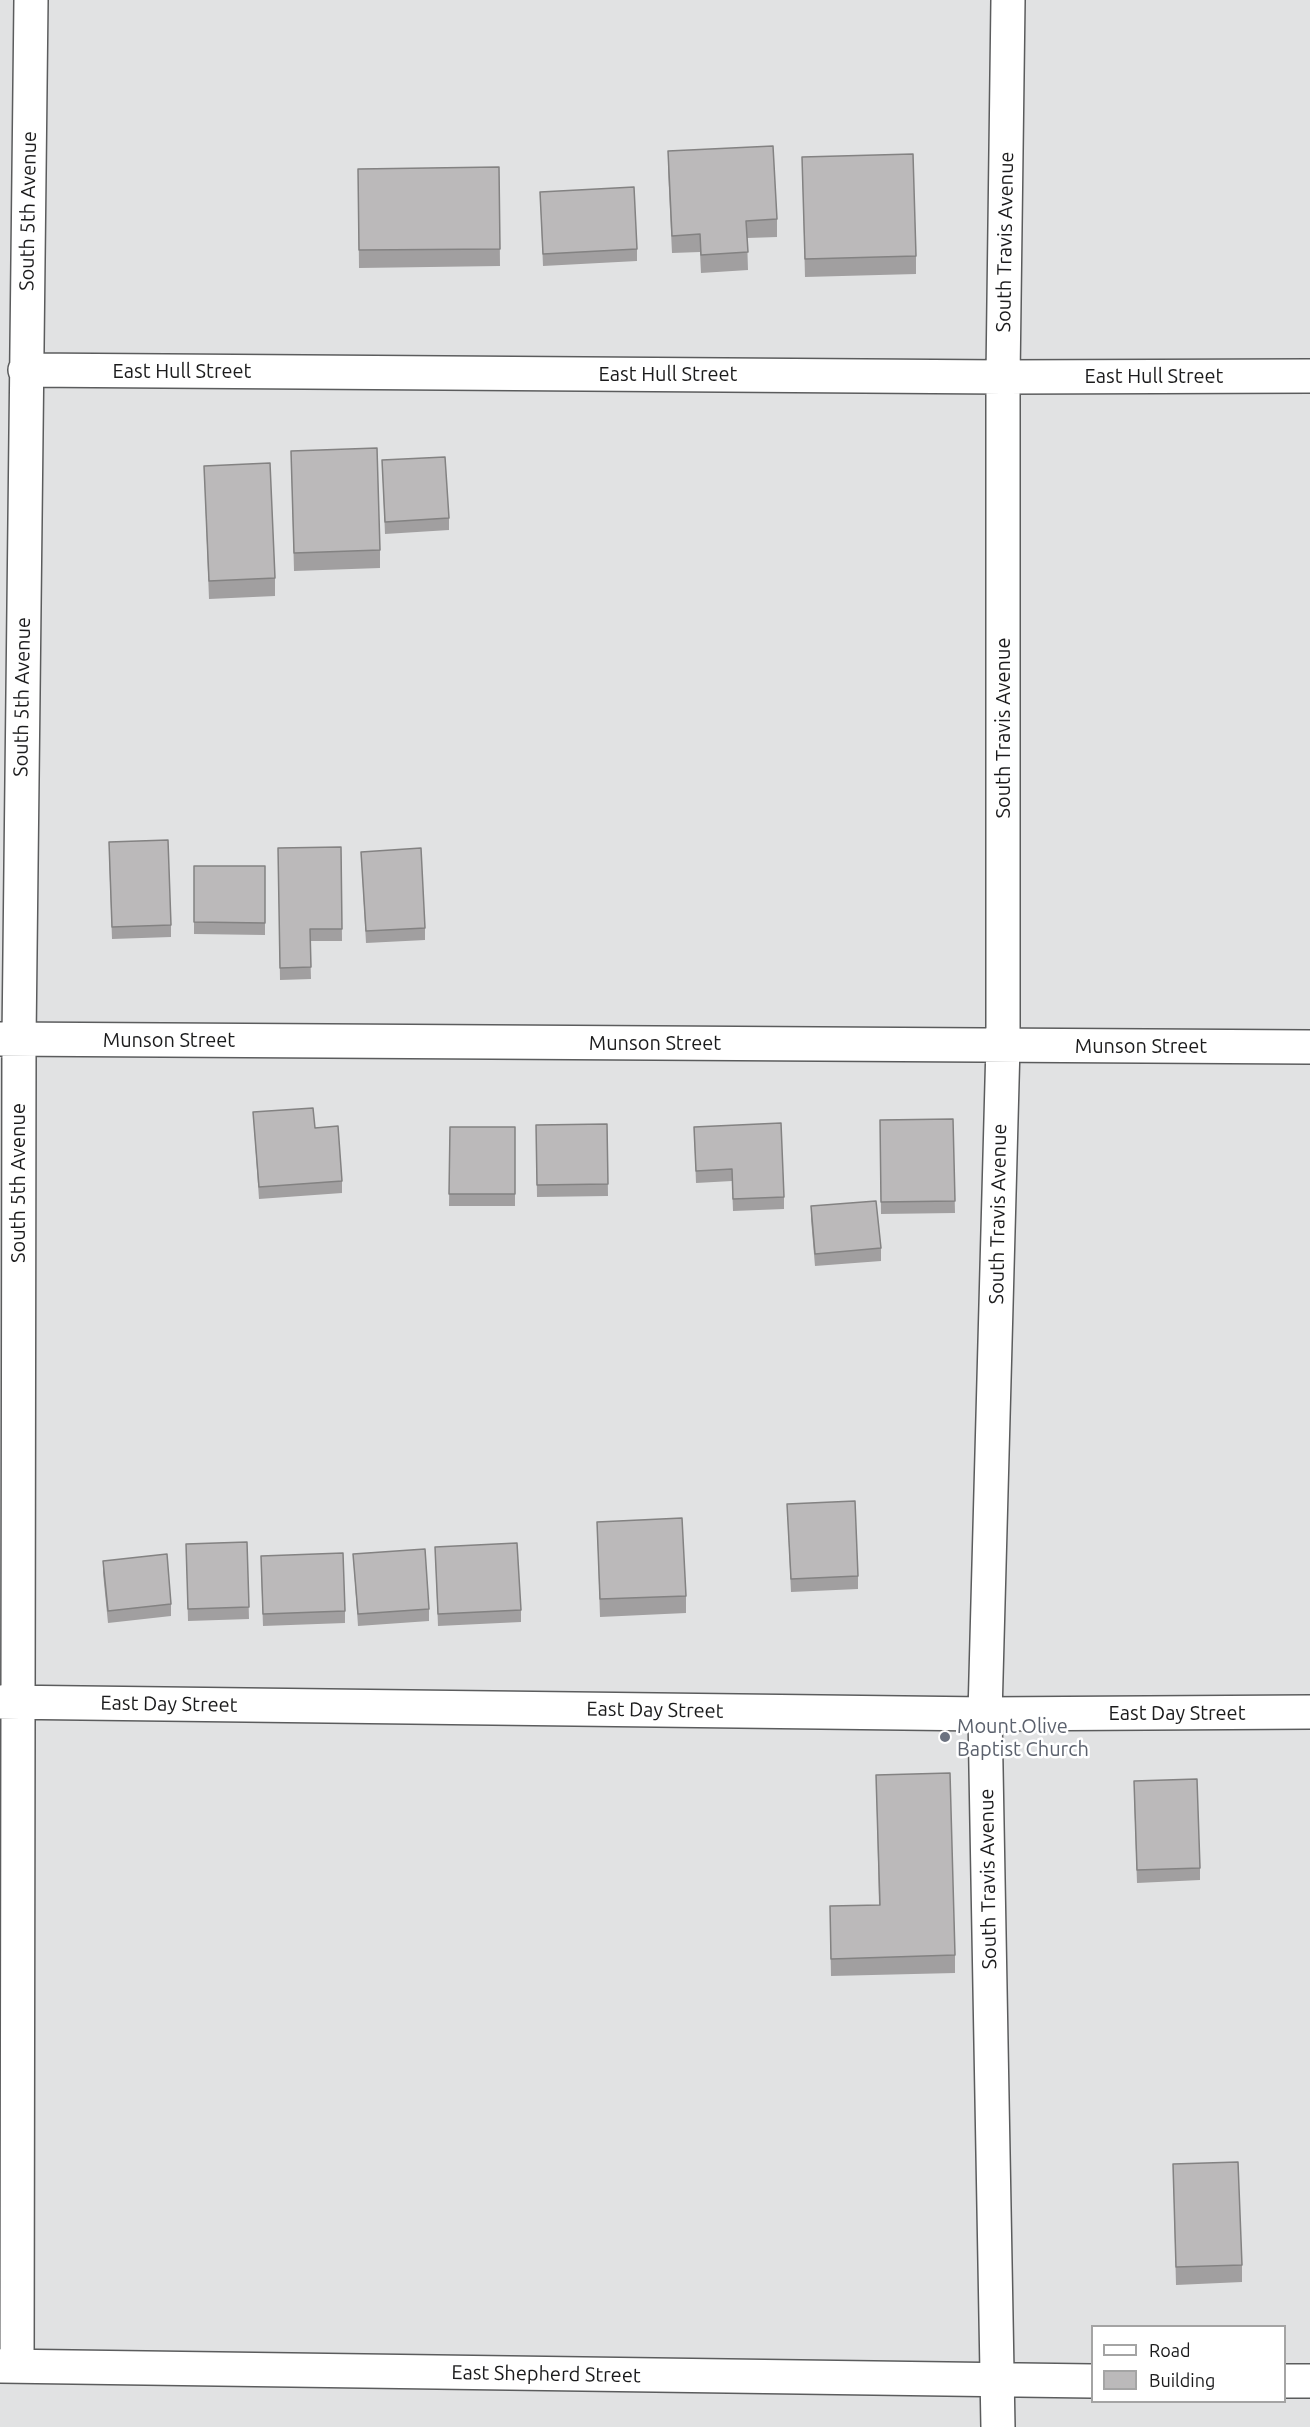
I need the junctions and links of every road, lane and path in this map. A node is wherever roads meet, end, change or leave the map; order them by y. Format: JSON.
{"nodes":[{"id":1,"x":31,"y":0,"type":"edge"},
{"id":2,"x":1008,"y":0,"type":"edge"},
{"id":3,"x":25,"y":370,"type":"junction"},
{"id":4,"x":1310,"y":376,"type":"edge"},
{"id":5,"x":1003,"y":377,"type":"junction"},
{"id":6,"x":9,"y":1039,"type":"edge"},
{"id":7,"x":1003,"y":1045,"type":"junction"},
{"id":8,"x":1310,"y":1047,"type":"edge"},
{"id":9,"x":8,"y":1702,"type":"edge"},
{"id":10,"x":1310,"y":1712,"type":"edge"},
{"id":11,"x":985,"y":1714,"type":"junction"},
{"id":12,"x":9,"y":2366,"type":"edge"},
{"id":13,"x":1091,"y":2381,"type":"edge"},
{"id":14,"x":1286,"y":2381,"type":"edge"},
{"id":15,"x":1310,"y":2381,"type":"edge"},
{"id":16,"x":997,"y":2382,"type":"junction"},
{"id":17,"x":998,"y":2427,"type":"edge"}],
"edges":[{"from":1,"to":3,"type":"street","name":"South 5th Avenue"},
{"from":2,"to":5,"type":"street","name":"South Travis Avenue"},
{"from":3,"to":5,"type":"street","name":"East Hull Street"},
{"from":3,"to":6,"type":"street","name":"South 5th Avenue"},
{"from":4,"to":5,"type":"street","name":"East Hull Street"},
{"from":5,"to":7,"type":"street","name":"South Travis Avenue"},
{"from":6,"to":7,"type":"street","name":"Munson Street"},
{"from":6,"to":9,"type":"street","name":"South 5th Avenue"},
{"from":7,"to":8,"type":"street","name":"Munson Street"},
{"from":7,"to":11,"type":"street","name":"South Travis Avenue"},
{"from":9,"to":11,"type":"street","name":"East Day Street"},
{"from":9,"to":12,"type":"street","name":"South 5th Avenue"},
{"from":10,"to":11,"type":"street","name":"East Day Street"},
{"from":11,"to":16,"type":"street","name":"South Travis Avenue"},
{"from":12,"to":16,"type":"street","name":"East Shepherd Street"},
{"from":13,"to":16,"type":"street","name":"East Shepherd Street"},
{"from":14,"to":15,"type":"street"},
{"from":16,"to":17,"type":"street","name":"South Travis Avenue"}]}
